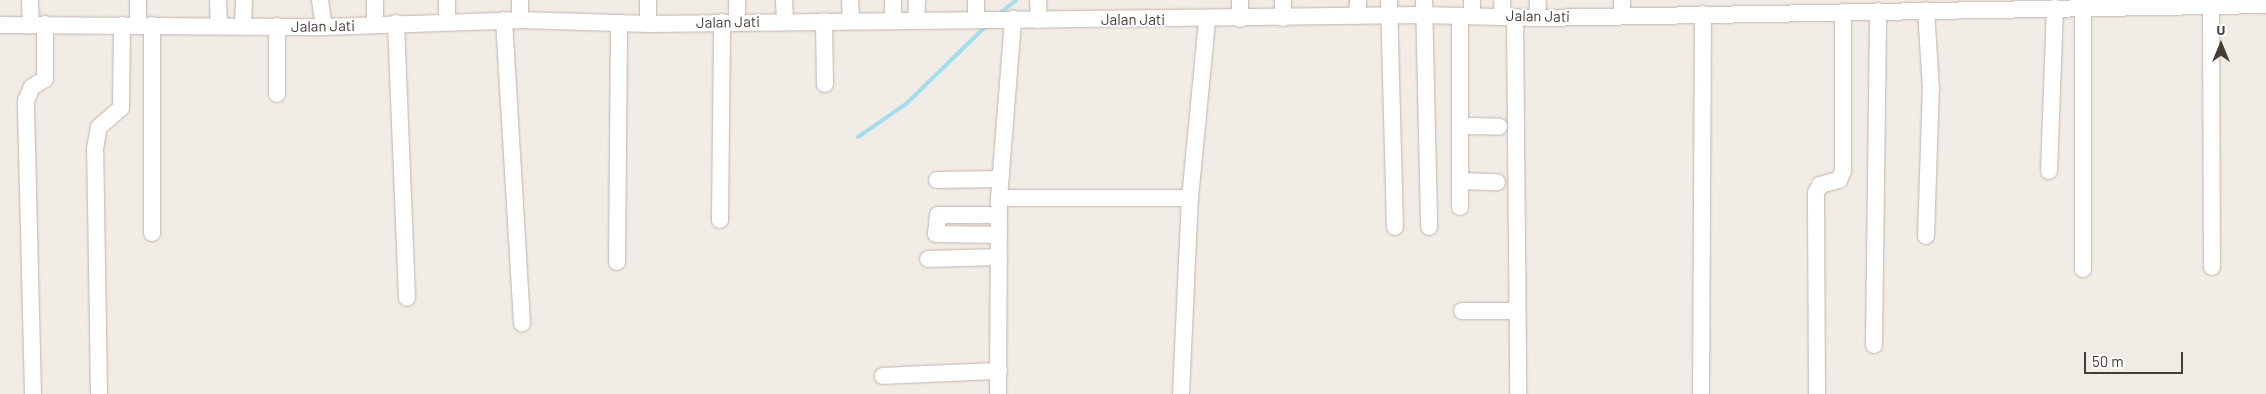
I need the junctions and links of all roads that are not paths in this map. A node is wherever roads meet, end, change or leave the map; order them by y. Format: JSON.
{"nodes":[{"id":1,"x":30,"y":0,"type":"edge"},
{"id":2,"x":138,"y":0,"type":"edge"},
{"id":3,"x":218,"y":0,"type":"edge"},
{"id":4,"x":244,"y":0,"type":"edge"},
{"id":5,"x":320,"y":0,"type":"edge"},
{"id":6,"x":375,"y":0,"type":"edge"},
{"id":7,"x":446,"y":0,"type":"edge"},
{"id":8,"x":520,"y":0,"type":"edge"},
{"id":9,"x":648,"y":0,"type":"edge"},
{"id":10,"x":737,"y":0,"type":"edge"},
{"id":11,"x":784,"y":0,"type":"edge"},
{"id":12,"x":850,"y":0,"type":"edge"},
{"id":13,"x":893,"y":0,"type":"edge"},
{"id":14,"x":917,"y":0,"type":"edge"},
{"id":15,"x":976,"y":0,"type":"edge"},
{"id":16,"x":1240,"y":0,"type":"edge"},
{"id":17,"x":1283,"y":0,"type":"edge"},
{"id":18,"x":1538,"y":0,"type":"edge"},
{"id":19,"x":1038,"y":1,"type":"edge"},
{"id":20,"x":2238,"y":2,"type":"edge"},
{"id":21,"x":2186,"y":3,"type":"edge"},
{"id":22,"x":2016,"y":4,"type":"edge"},
{"id":23,"x":2138,"y":4,"type":"edge"},
{"id":24,"x":2266,"y":5,"type":"edge"},
{"id":25,"x":1931,"y":6,"type":"edge"},
{"id":26,"x":2211,"y":6,"type":"junction"},
{"id":27,"x":1424,"y":7,"type":"edge"},
{"id":28,"x":1671,"y":7,"type":"edge"},
{"id":29,"x":1782,"y":7,"type":"edge"},
{"id":30,"x":1357,"y":8,"type":"edge"},
{"id":31,"x":1390,"y":8,"type":"edge"},
{"id":32,"x":1622,"y":8,"type":"edge"},
{"id":33,"x":1868,"y":8,"type":"edge"},
{"id":34,"x":2055,"y":8,"type":"junction"},
{"id":35,"x":2083,"y":8,"type":"junction"},
{"id":36,"x":1468,"y":10,"type":"edge"},
{"id":37,"x":1704,"y":10,"type":"edge"},
{"id":38,"x":1507,"y":11,"type":"edge"},
{"id":39,"x":1843,"y":12,"type":"junction"},
{"id":40,"x":981,"y":18,"type":"junction"},
{"id":41,"x":1283,"y":18,"type":"junction"},
{"id":42,"x":1537,"y":18,"type":"junction"},
{"id":43,"x":1008,"y":19,"type":"junction"},
{"id":44,"x":1240,"y":19,"type":"junction"},
{"id":45,"x":512,"y":20,"type":"junction"},
{"id":46,"x":893,"y":20,"type":"junction"},
{"id":47,"x":916,"y":20,"type":"junction"},
{"id":48,"x":1038,"y":20,"type":"junction"},
{"id":49,"x":1207,"y":20,"type":"junction"},
{"id":50,"x":447,"y":22,"type":"junction"},
{"id":51,"x":730,"y":22,"type":"junction"},
{"id":52,"x":785,"y":22,"type":"junction"},
{"id":53,"x":824,"y":22,"type":"junction"},
{"id":54,"x":851,"y":22,"type":"junction"},
{"id":55,"x":396,"y":23,"type":"junction"},
{"id":56,"x":618,"y":23,"type":"junction"},
{"id":57,"x":38,"y":24,"type":"junction"},
{"id":58,"x":137,"y":24,"type":"junction"},
{"id":59,"x":375,"y":24,"type":"junction"},
{"id":60,"x":648,"y":24,"type":"junction"},
{"id":61,"x":0,"y":25,"type":"edge"},
{"id":62,"x":219,"y":25,"type":"junction"},
{"id":63,"x":243,"y":26,"type":"junction"},
{"id":64,"x":277,"y":26,"type":"junction"},
{"id":65,"x":324,"y":27,"type":"junction"},
{"id":66,"x":825,"y":84,"type":"dead end"},
{"id":67,"x":277,"y":94,"type":"dead end"},
{"id":68,"x":1460,"y":126,"type":"junction"},
{"id":69,"x":1499,"y":127,"type":"dead end"},
{"id":70,"x":2049,"y":171,"type":"dead end"},
{"id":71,"x":1000,"y":178,"type":"junction"},
{"id":72,"x":937,"y":180,"type":"dead end"},
{"id":73,"x":1460,"y":181,"type":"junction"},
{"id":74,"x":1497,"y":182,"type":"dead end"},
{"id":75,"x":1190,"y":198,"type":"junction"},
{"id":76,"x":998,"y":206,"type":"junction"},
{"id":77,"x":1460,"y":207,"type":"dead end"},
{"id":78,"x":720,"y":220,"type":"dead end"},
{"id":79,"x":1395,"y":227,"type":"dead end"},
{"id":80,"x":1428,"y":227,"type":"dead end"},
{"id":81,"x":152,"y":233,"type":"dead end"},
{"id":82,"x":999,"y":235,"type":"junction"},
{"id":83,"x":1926,"y":236,"type":"dead end"},
{"id":84,"x":999,"y":257,"type":"junction"},
{"id":85,"x":928,"y":259,"type":"dead end"},
{"id":86,"x":617,"y":262,"type":"dead end"},
{"id":87,"x":2212,"y":268,"type":"dead end"},
{"id":88,"x":2083,"y":269,"type":"dead end"},
{"id":89,"x":407,"y":298,"type":"dead end"},
{"id":90,"x":1462,"y":311,"type":"dead end"},
{"id":91,"x":1516,"y":311,"type":"junction"},
{"id":92,"x":522,"y":323,"type":"dead end"},
{"id":93,"x":1874,"y":345,"type":"dead end"},
{"id":94,"x":999,"y":371,"type":"junction"},
{"id":95,"x":883,"y":376,"type":"dead end"},
{"id":96,"x":33,"y":394,"type":"edge"},
{"id":97,"x":99,"y":394,"type":"edge"},
{"id":98,"x":998,"y":394,"type":"edge"},
{"id":99,"x":1181,"y":394,"type":"edge"},
{"id":100,"x":1518,"y":394,"type":"edge"},
{"id":101,"x":1701,"y":394,"type":"edge"},
{"id":102,"x":1817,"y":394,"type":"edge"}],
"edges":[{"from":1,"to":57,"type":"street"},
{"from":2,"to":58,"type":"street"},
{"from":3,"to":62,"type":"street"},
{"from":4,"to":63,"type":"street"},
{"from":5,"to":65,"type":"street"},
{"from":6,"to":59,"type":"street"},
{"from":7,"to":50,"type":"street"},
{"from":8,"to":45,"type":"street"},
{"from":9,"to":60,"type":"street"},
{"from":10,"to":51,"type":"street"},
{"from":11,"to":52,"type":"street"},
{"from":12,"to":54,"type":"street"},
{"from":13,"to":46,"type":"street"},
{"from":14,"to":47,"type":"street"},
{"from":15,"to":40,"type":"street"},
{"from":16,"to":44,"type":"street"},
{"from":17,"to":41,"type":"street"},
{"from":18,"to":42,"type":"street"},
{"from":19,"to":48,"type":"street"},
{"from":20,"to":24,"type":"street","name":"Jalan Jati"},
{"from":20,"to":26,"type":"street","name":"Jalan Jati"},
{"from":21,"to":23,"type":"street","name":"Jalan Jati"},
{"from":21,"to":26,"type":"street","name":"Jalan Jati"},
{"from":22,"to":25,"type":"street","name":"Jalan Jati"},
{"from":22,"to":34,"type":"street","name":"Jalan Jati"},
{"from":23,"to":35,"type":"street","name":"Jalan Jati"},
{"from":25,"to":33,"type":"street","name":"Jalan Jati"},
{"from":25,"to":83,"type":"street"},
{"from":26,"to":87,"type":"street"},
{"from":27,"to":31,"type":"street","name":"Jalan Jati"},
{"from":27,"to":36,"type":"street","name":"Jalan Jati"},
{"from":27,"to":80,"type":"street"},
{"from":28,"to":32,"type":"street","name":"Jalan Jati"},
{"from":28,"to":37,"type":"street","name":"Jalan Jati"},
{"from":29,"to":37,"type":"street","name":"Jalan Jati"},
{"from":29,"to":39,"type":"street","name":"Jalan Jati"},
{"from":30,"to":31,"type":"street","name":"Jalan Jati"},
{"from":30,"to":41,"type":"street","name":"Jalan Jati"},
{"from":31,"to":79,"type":"street"},
{"from":32,"to":42,"type":"street","name":"Jalan Jati"},
{"from":33,"to":39,"type":"street","name":"Jalan Jati"},
{"from":33,"to":93,"type":"street"},
{"from":34,"to":35,"type":"street","name":"Jalan Jati"},
{"from":34,"to":70,"type":"street"},
{"from":35,"to":88,"type":"street"},
{"from":36,"to":38,"type":"street","name":"Jalan Jati"},
{"from":36,"to":68,"type":"street"},
{"from":37,"to":101,"type":"street"},
{"from":38,"to":42,"type":"street","name":"Jalan Jati"},
{"from":38,"to":91,"type":"street"},
{"from":39,"to":102,"type":"street"},
{"from":40,"to":43,"type":"street","name":"Jalan Jati"},
{"from":40,"to":47,"type":"street","name":"Jalan Jati"},
{"from":41,"to":44,"type":"street","name":"Jalan Jati"},
{"from":43,"to":48,"type":"street","name":"Jalan Jati"},
{"from":43,"to":71,"type":"street"},
{"from":44,"to":49,"type":"street","name":"Jalan Jati"},
{"from":45,"to":50,"type":"street","name":"Jalan Jati"},
{"from":45,"to":56,"type":"street","name":"Jalan Jati"},
{"from":45,"to":92,"type":"street"},
{"from":46,"to":47,"type":"street","name":"Jalan Jati"},
{"from":46,"to":54,"type":"street","name":"Jalan Jati"},
{"from":48,"to":49,"type":"street","name":"Jalan Jati"},
{"from":49,"to":75,"type":"street"},
{"from":50,"to":55,"type":"street","name":"Jalan Jati"},
{"from":51,"to":52,"type":"street","name":"Jalan Jati"},
{"from":51,"to":60,"type":"street","name":"Jalan Jati"},
{"from":51,"to":78,"type":"street"},
{"from":52,"to":53,"type":"street","name":"Jalan Jati"},
{"from":53,"to":54,"type":"street","name":"Jalan Jati"},
{"from":53,"to":66,"type":"street"},
{"from":55,"to":59,"type":"street","name":"Jalan Jati"},
{"from":55,"to":89,"type":"street"},
{"from":56,"to":60,"type":"street","name":"Jalan Jati"},
{"from":56,"to":86,"type":"street"},
{"from":57,"to":58,"type":"street","name":"Jalan Jati"},
{"from":57,"to":61,"type":"street","name":"Jalan Jati"},
{"from":57,"to":96,"type":"street"},
{"from":58,"to":62,"type":"street","name":"Jalan Jati"},
{"from":58,"to":81,"type":"street"},
{"from":58,"to":97,"type":"street"},
{"from":59,"to":65,"type":"street","name":"Jalan Jati"},
{"from":62,"to":63,"type":"street","name":"Jalan Jati"},
{"from":63,"to":64,"type":"street","name":"Jalan Jati"},
{"from":64,"to":65,"type":"street","name":"Jalan Jati"},
{"from":64,"to":67,"type":"street"},
{"from":68,"to":69,"type":"street"},
{"from":68,"to":73,"type":"street"},
{"from":71,"to":72,"type":"street"},
{"from":71,"to":76,"type":"street"},
{"from":73,"to":74,"type":"street"},
{"from":73,"to":77,"type":"street"},
{"from":75,"to":76,"type":"street"},
{"from":75,"to":99,"type":"street"},
{"from":76,"to":82,"type":"street"},
{"from":76,"to":82,"type":"street"},
{"from":82,"to":84,"type":"street"},
{"from":84,"to":85,"type":"street"},
{"from":84,"to":94,"type":"street"},
{"from":90,"to":91,"type":"street"},
{"from":91,"to":100,"type":"street"},
{"from":94,"to":95,"type":"street"},
{"from":94,"to":98,"type":"street"}]}
